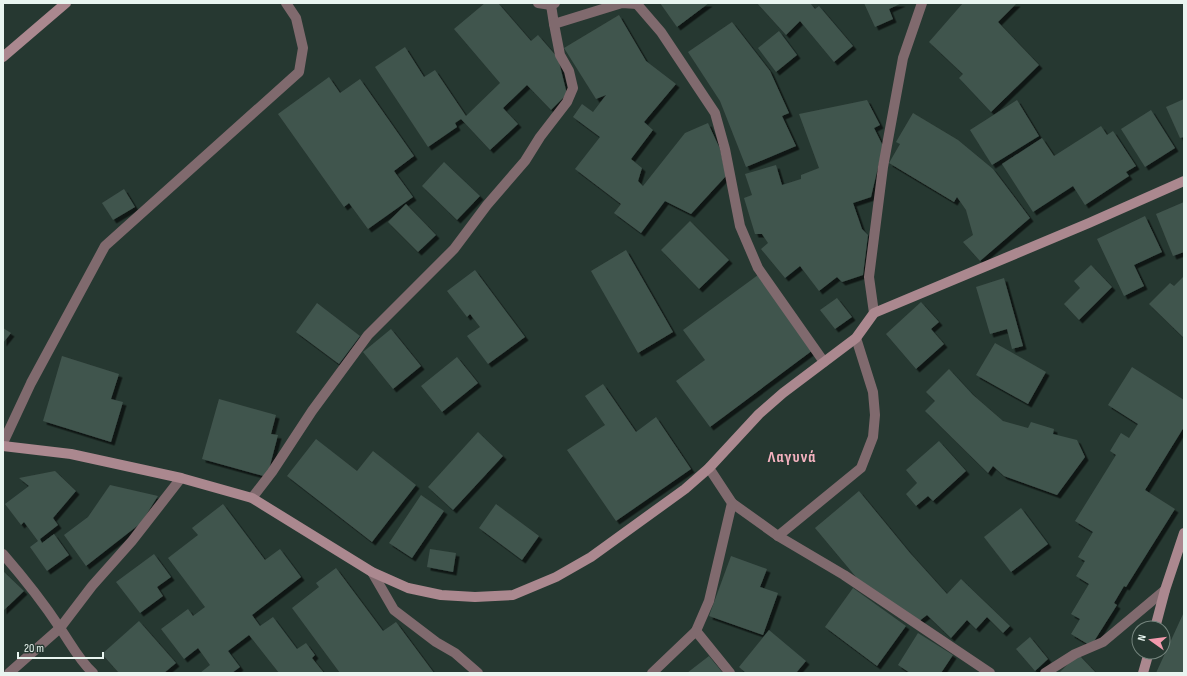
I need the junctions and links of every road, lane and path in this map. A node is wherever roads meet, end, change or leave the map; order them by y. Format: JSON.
{"nodes":[{"id":1,"x":66,"y":3,"type":"edge"},
{"id":2,"x":286,"y":3,"type":"edge"},
{"id":3,"x":538,"y":3,"type":"edge"},
{"id":4,"x":636,"y":3,"type":"edge"},
{"id":5,"x":922,"y":3,"type":"edge"},
{"id":6,"x":553,"y":4,"type":"edge"},
{"id":7,"x":554,"y":24,"type":"junction"},
{"id":8,"x":3,"y":57,"type":"edge"},
{"id":9,"x":1184,"y":181,"type":"edge"},
{"id":10,"x":874,"y":313,"type":"junction"},
{"id":11,"x":856,"y":338,"type":"junction"},
{"id":12,"x":824,"y":362,"type":"junction"},
{"id":13,"x":3,"y":442,"type":"edge"},
{"id":14,"x":3,"y":446,"type":"edge"},
{"id":15,"x":709,"y":468,"type":"junction"},
{"id":16,"x":181,"y":478,"type":"junction"},
{"id":17,"x":252,"y":498,"type":"junction"},
{"id":18,"x":732,"y":503,"type":"junction"},
{"id":19,"x":1184,"y":533,"type":"edge"},
{"id":20,"x":778,"y":536,"type":"junction"},
{"id":21,"x":3,"y":554,"type":"edge"},
{"id":22,"x":372,"y":572,"type":"junction"},
{"id":23,"x":1165,"y":590,"type":"junction"},
{"id":24,"x":1157,"y":620,"type":"edge"},
{"id":25,"x":60,"y":628,"type":"junction"},
{"id":26,"x":696,"y":631,"type":"junction"},
{"id":27,"x":1147,"y":660,"type":"edge"},
{"id":28,"x":9,"y":673,"type":"edge"},
{"id":29,"x":93,"y":673,"type":"edge"},
{"id":30,"x":478,"y":673,"type":"edge"},
{"id":31,"x":652,"y":673,"type":"edge"},
{"id":32,"x":730,"y":673,"type":"edge"},
{"id":33,"x":990,"y":673,"type":"edge"},
{"id":34,"x":1045,"y":673,"type":"edge"},
{"id":35,"x":1143,"y":673,"type":"edge"}],
"edges":[{"from":1,"to":8,"type":"street"},
{"from":2,"to":13,"type":"street"},
{"from":3,"to":6,"type":"street"},
{"from":4,"to":7,"type":"street"},
{"from":4,"to":12,"type":"street"},
{"from":5,"to":10,"type":"street"},
{"from":6,"to":7,"type":"street"},
{"from":7,"to":17,"type":"street"},
{"from":9,"to":10,"type":"street"},
{"from":10,"to":11,"type":"street"},
{"from":11,"to":12,"type":"street"},
{"from":11,"to":20,"type":"street"},
{"from":12,"to":15,"type":"street"},
{"from":14,"to":16,"type":"street"},
{"from":15,"to":18,"type":"street"},
{"from":15,"to":22,"type":"street"},
{"from":16,"to":17,"type":"street"},
{"from":16,"to":25,"type":"street"},
{"from":17,"to":22,"type":"street"},
{"from":18,"to":20,"type":"street"},
{"from":18,"to":26,"type":"street"},
{"from":19,"to":23,"type":"street"},
{"from":20,"to":33,"type":"street"},
{"from":21,"to":25,"type":"street"},
{"from":22,"to":30,"type":"street"},
{"from":23,"to":24,"type":"street"},
{"from":23,"to":34,"type":"street"},
{"from":25,"to":28,"type":"street"},
{"from":25,"to":29,"type":"street"},
{"from":26,"to":31,"type":"street"},
{"from":26,"to":32,"type":"street"},
{"from":27,"to":35,"type":"street"}]}
